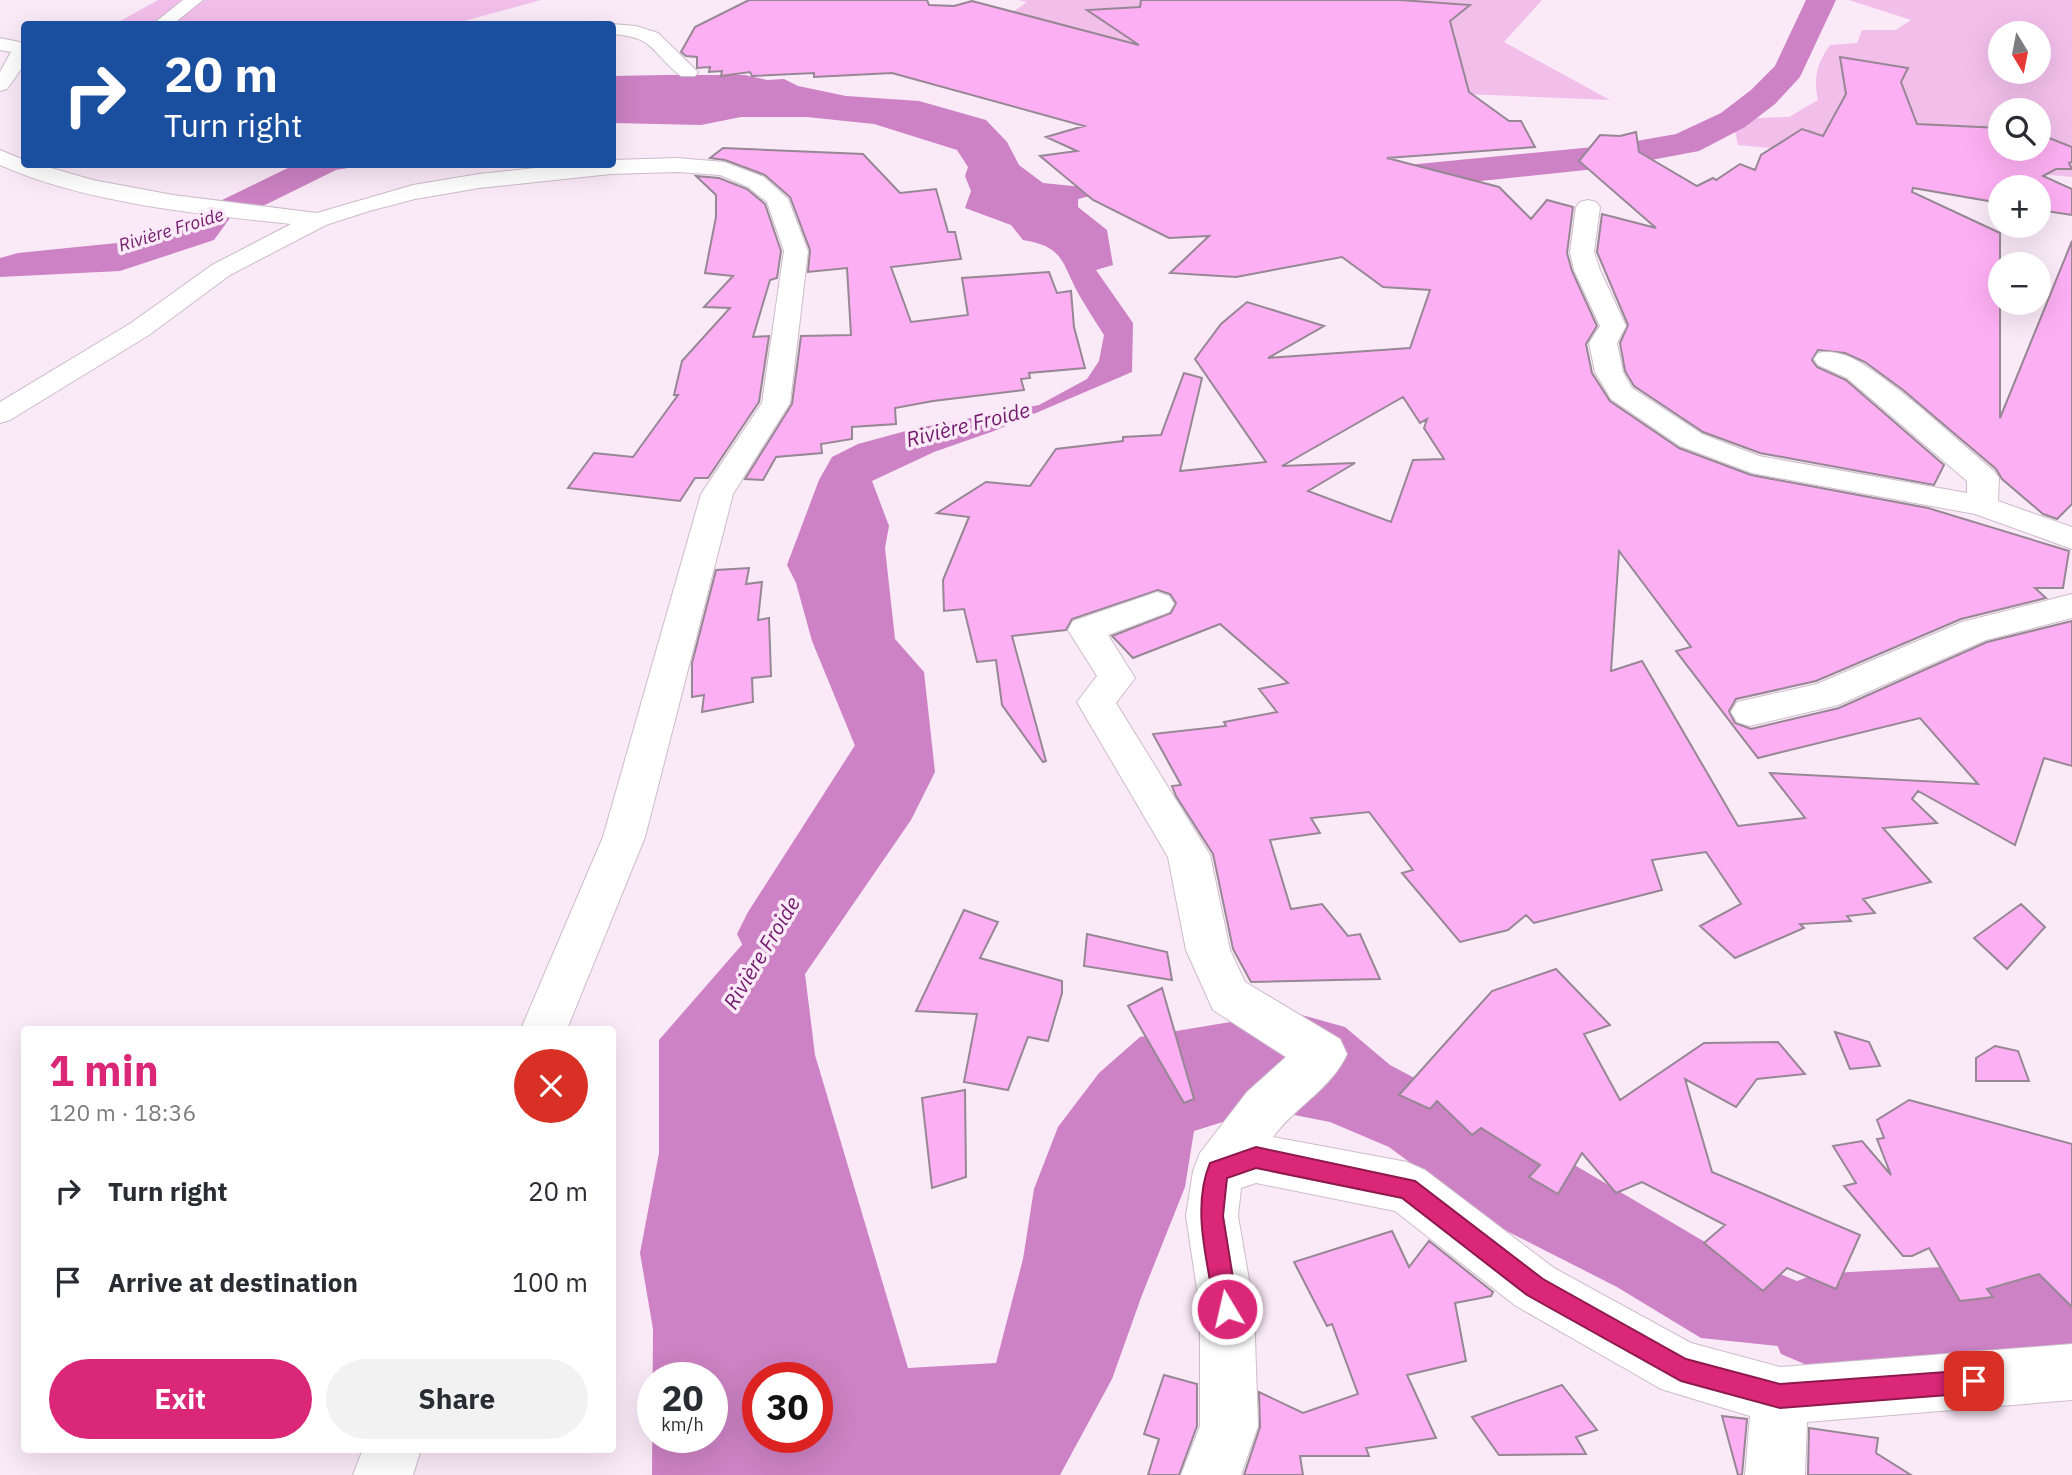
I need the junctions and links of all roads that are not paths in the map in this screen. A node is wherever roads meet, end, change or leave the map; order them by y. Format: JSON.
{"nodes":[{"id":1,"x":194,"y":0,"type":"edge"},
{"id":2,"x":166,"y":21,"type":"edge"},
{"id":3,"x":616,"y":29,"type":"edge"},
{"id":4,"x":0,"y":44,"type":"edge"},
{"id":5,"x":21,"y":48,"type":"edge"},
{"id":6,"x":21,"y":51,"type":"edge"},
{"id":7,"x":688,"y":72,"type":"dead end"},
{"id":8,"x":21,"y":83,"type":"edge"},
{"id":9,"x":0,"y":85,"type":"edge"},
{"id":10,"x":0,"y":157,"type":"edge"},
{"id":11,"x":21,"y":166,"type":"edge"},
{"id":12,"x":616,"y":167,"type":"edge"},
{"id":13,"x":27,"y":168,"type":"edge"},
{"id":14,"x":602,"y":168,"type":"edge"},
{"id":15,"x":139,"y":174,"type":"dead end"},
{"id":16,"x":127,"y":194,"type":"junction"},
{"id":17,"x":1588,"y":207,"type":"dead end"},
{"id":18,"x":318,"y":220,"type":"junction"},
{"id":19,"x":1828,"y":359,"type":"dead end"},
{"id":20,"x":0,"y":414,"type":"edge"},
{"id":21,"x":1982,"y":506,"type":"junction"},
{"id":22,"x":2072,"y":539,"type":"edge"},
{"id":23,"x":1157,"y":604,"type":"dead end"},
{"id":24,"x":2072,"y":606,"type":"edge"},
{"id":25,"x":1750,"y":712,"type":"dead end"},
{"id":26,"x":545,"y":1026,"type":"edge"},
{"id":27,"x":1217,"y":1171,"type":"junction"},
{"id":28,"x":2072,"y":1372,"type":"edge"},
{"id":29,"x":1780,"y":1396,"type":"junction"},
{"id":30,"x":391,"y":1453,"type":"edge"},
{"id":31,"x":383,"y":1475,"type":"edge"},
{"id":32,"x":1211,"y":1475,"type":"edge"},
{"id":33,"x":1775,"y":1475,"type":"edge"}],
"edges":[{"from":1,"to":2,"type":"street"},
{"from":3,"to":7,"type":"street"},
{"from":4,"to":5,"type":"street"},
{"from":6,"to":9,"type":"street"},
{"from":8,"to":9,"type":"street"},
{"from":10,"to":11,"type":"street"},
{"from":12,"to":26,"type":"street"},
{"from":13,"to":16,"type":"street"},
{"from":14,"to":18,"type":"street"},
{"from":15,"to":16,"type":"street"},
{"from":16,"to":18,"type":"street"},
{"from":17,"to":21,"type":"street"},
{"from":18,"to":20,"type":"street"},
{"from":19,"to":21,"type":"street"},
{"from":21,"to":22,"type":"street"},
{"from":23,"to":27,"type":"street"},
{"from":24,"to":25,"type":"street"},
{"from":27,"to":29,"type":"street"},
{"from":27,"to":32,"type":"street"},
{"from":28,"to":29,"type":"street"},
{"from":29,"to":33,"type":"street"},
{"from":30,"to":31,"type":"street"}]}
